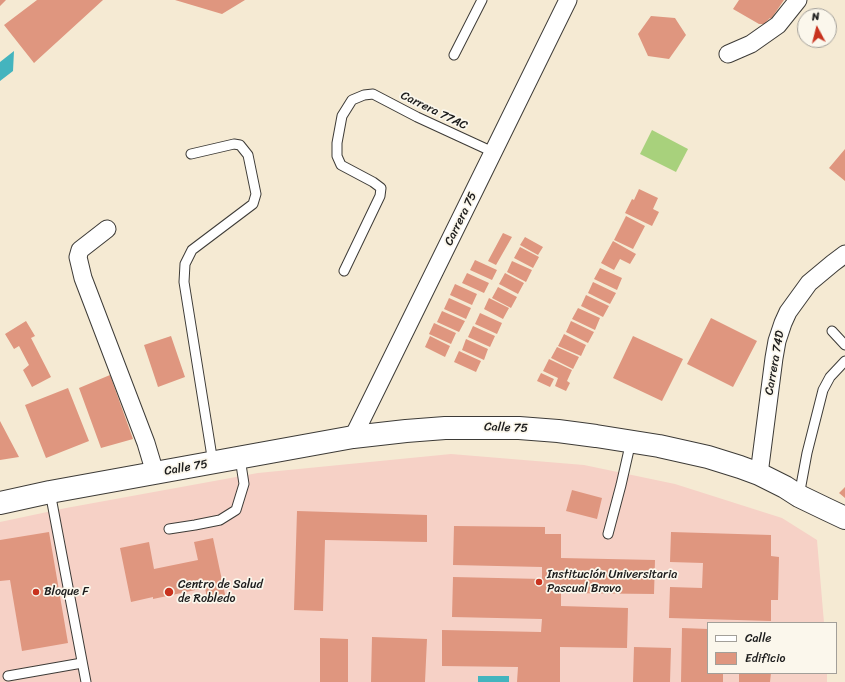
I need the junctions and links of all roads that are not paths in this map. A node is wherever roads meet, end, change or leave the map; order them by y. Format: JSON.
{"nodes":[{"id":1,"x":482,"y":0,"type":"edge"},
{"id":2,"x":568,"y":0,"type":"edge"},
{"id":3,"x":798,"y":0,"type":"edge"},
{"id":4,"x":728,"y":54,"type":"dead end"},
{"id":5,"x":454,"y":55,"type":"dead end"},
{"id":6,"x":493,"y":152,"type":"junction"},
{"id":7,"x":191,"y":154,"type":"dead end"},
{"id":8,"x":107,"y":229,"type":"dead end"},
{"id":9,"x":845,"y":254,"type":"edge"},
{"id":10,"x":344,"y":271,"type":"dead end"},
{"id":11,"x":832,"y":331,"type":"dead end"},
{"id":12,"x":845,"y":345,"type":"edge"},
{"id":13,"x":845,"y":361,"type":"edge"},
{"id":14,"x":353,"y":437,"type":"junction"},
{"id":15,"x":631,"y":441,"type":"junction"},
{"id":16,"x":240,"y":458,"type":"junction"},
{"id":17,"x":213,"y":463,"type":"junction"},
{"id":18,"x":156,"y":473,"type":"junction"},
{"id":19,"x":758,"y":474,"type":"junction"},
{"id":20,"x":50,"y":492,"type":"junction"},
{"id":21,"x":799,"y":496,"type":"junction"},
{"id":22,"x":0,"y":503,"type":"edge"},
{"id":23,"x":844,"y":515,"type":"edge"},
{"id":24,"x":169,"y":529,"type":"dead end"},
{"id":25,"x":608,"y":534,"type":"dead end"},
{"id":26,"x":82,"y":663,"type":"junction"},
{"id":27,"x":8,"y":676,"type":"dead end"},
{"id":28,"x":86,"y":682,"type":"edge"}],
"edges":[{"from":1,"to":5,"type":"lane"},
{"from":2,"to":6,"type":"street","name":"Carrera 75"},
{"from":3,"to":4,"type":"street"},
{"from":6,"to":10,"type":"lane","name":"Carrera 77AC"},
{"from":6,"to":14,"type":"street","name":"Carrera 75"},
{"from":7,"to":17,"type":"lane"},
{"from":8,"to":18,"type":"street","name":"Calle 75"},
{"from":9,"to":19,"type":"street","name":"Carrera 74D"},
{"from":11,"to":12,"type":"lane"},
{"from":13,"to":21,"type":"lane"},
{"from":14,"to":15,"type":"street","name":"Calle 75"},
{"from":14,"to":16,"type":"street","name":"Calle 75"},
{"from":15,"to":19,"type":"street","name":"Calle 75"},
{"from":15,"to":25,"type":"lane"},
{"from":16,"to":17,"type":"street","name":"Calle 75"},
{"from":16,"to":24,"type":"lane"},
{"from":17,"to":18,"type":"street","name":"Calle 75"},
{"from":18,"to":20,"type":"street","name":"Calle 75"},
{"from":19,"to":21,"type":"street","name":"Calle 75"},
{"from":20,"to":22,"type":"street","name":"Calle 75"},
{"from":20,"to":26,"type":"lane"},
{"from":21,"to":23,"type":"street","name":"Calle 75"},
{"from":26,"to":27,"type":"lane"},
{"from":26,"to":28,"type":"lane"}]}
